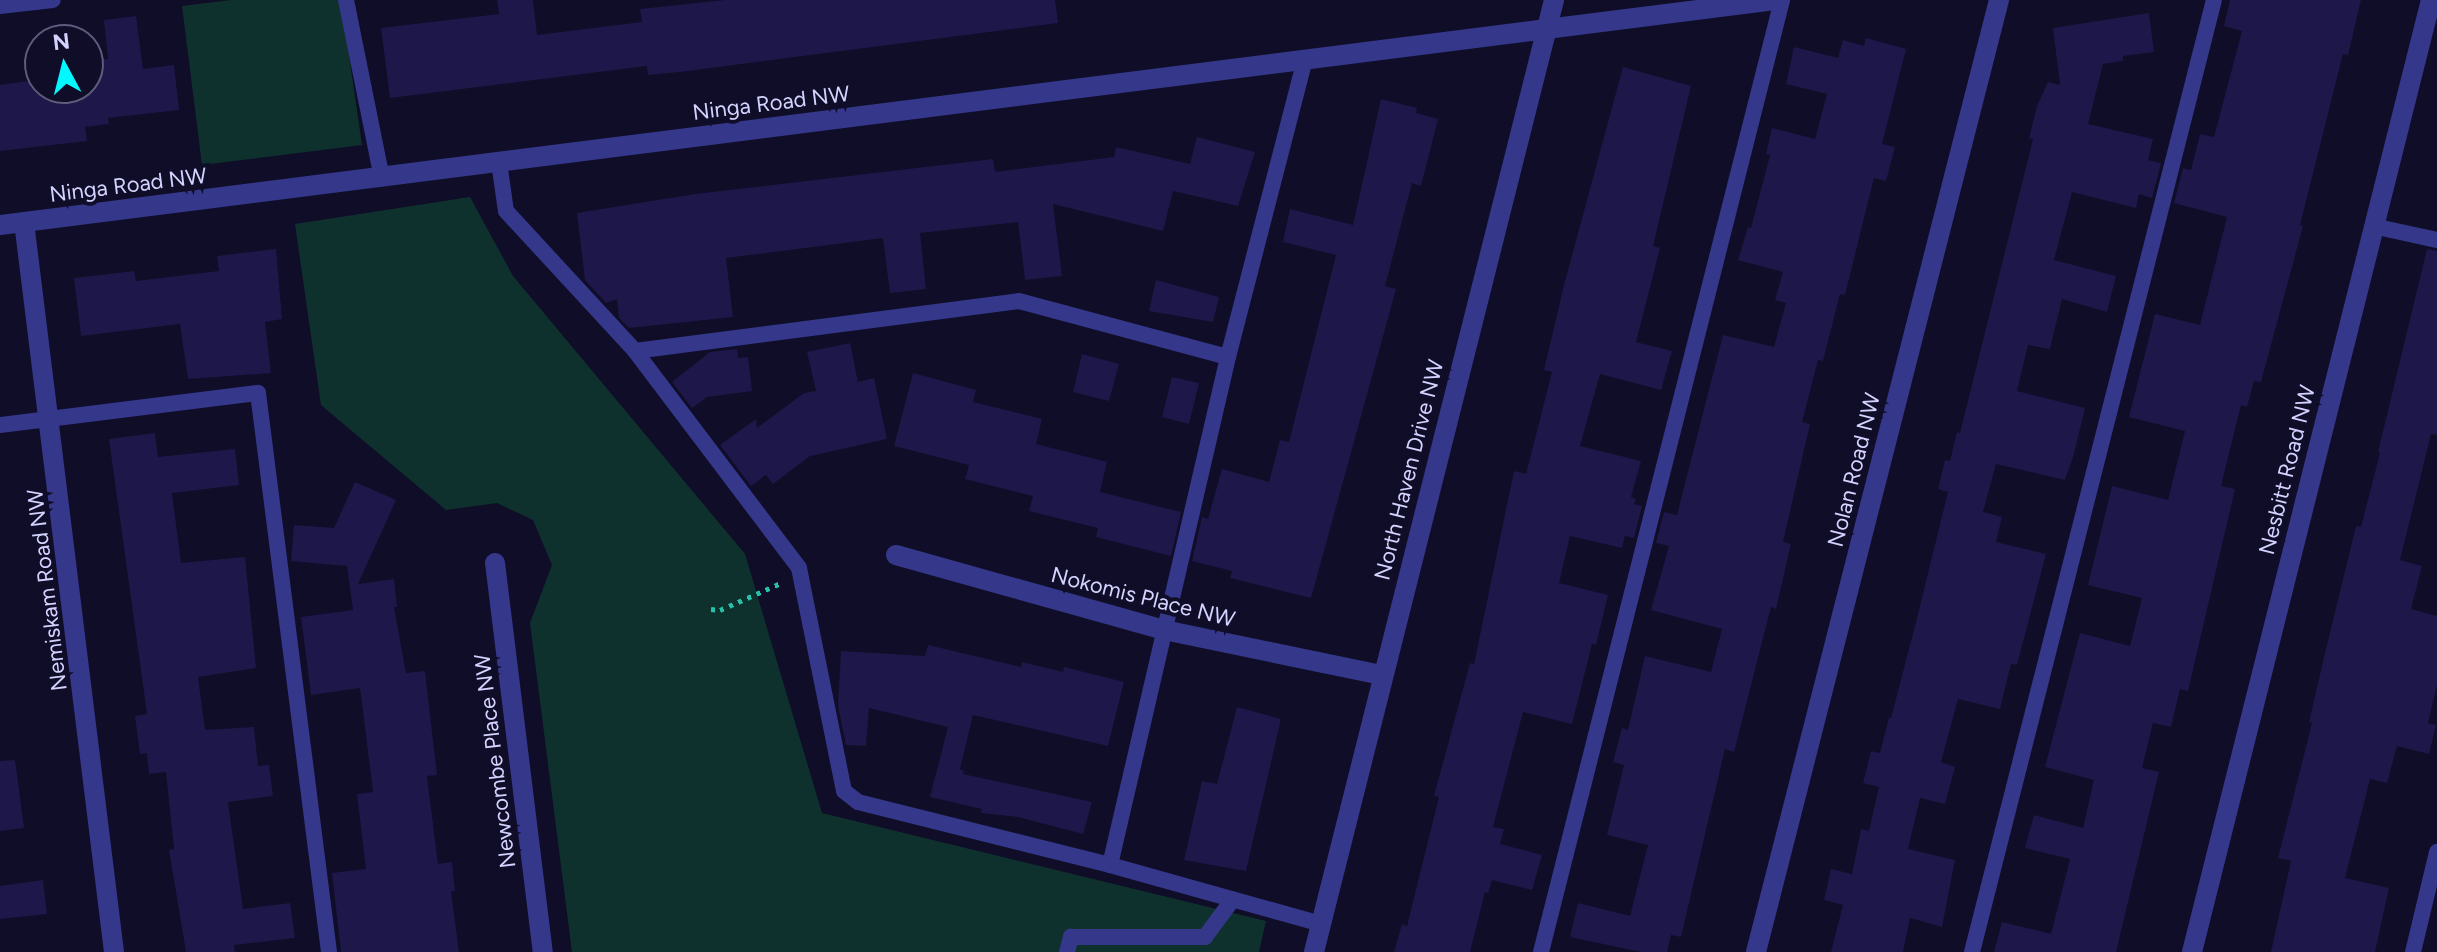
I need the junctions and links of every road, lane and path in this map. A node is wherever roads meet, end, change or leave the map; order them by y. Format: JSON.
{"nodes":[{"id":1,"x":53,"y":0,"type":"edge"},
{"id":2,"x":346,"y":0,"type":"edge"},
{"id":3,"x":1554,"y":0,"type":"edge"},
{"id":4,"x":1779,"y":0,"type":"edge"},
{"id":5,"x":1999,"y":0,"type":"edge"},
{"id":6,"x":2214,"y":0,"type":"edge"},
{"id":7,"x":2431,"y":0,"type":"edge"},
{"id":8,"x":0,"y":6,"type":"edge"},
{"id":9,"x":1548,"y":29,"type":"junction"},
{"id":10,"x":1305,"y":59,"type":"junction"},
{"id":11,"x":499,"y":162,"type":"junction"},
{"id":12,"x":382,"y":178,"type":"junction"},
{"id":13,"x":24,"y":222,"type":"junction"},
{"id":14,"x":0,"y":225,"type":"edge"},
{"id":15,"x":2373,"y":226,"type":"junction"},
{"id":16,"x":2437,"y":240,"type":"edge"},
{"id":17,"x":635,"y":351,"type":"junction"},
{"id":18,"x":1228,"y":357,"type":"junction"},
{"id":19,"x":50,"y":419,"type":"junction"},
{"id":20,"x":0,"y":425,"type":"edge"},
{"id":21,"x":896,"y":555,"type":"dead end"},
{"id":22,"x":495,"y":563,"type":"dead end"},
{"id":23,"x":802,"y":583,"type":"junction"},
{"id":24,"x":711,"y":609,"type":"dead end"},
{"id":25,"x":1164,"y":630,"type":"junction"},
{"id":26,"x":1381,"y":675,"type":"junction"},
{"id":27,"x":2437,"y":852,"type":"edge"},
{"id":28,"x":1110,"y":865,"type":"junction"},
{"id":29,"x":1233,"y":899,"type":"junction"},
{"id":30,"x":1321,"y":924,"type":"junction"},
{"id":31,"x":114,"y":952,"type":"edge"},
{"id":32,"x":329,"y":952,"type":"edge"},
{"id":33,"x":543,"y":952,"type":"edge"},
{"id":34,"x":1067,"y":952,"type":"edge"},
{"id":35,"x":1314,"y":952,"type":"edge"},
{"id":36,"x":1541,"y":952,"type":"edge"},
{"id":37,"x":1756,"y":952,"type":"edge"},
{"id":38,"x":1972,"y":952,"type":"edge"},
{"id":39,"x":2192,"y":952,"type":"edge"},
{"id":40,"x":2413,"y":952,"type":"edge"}],
"edges":[{"from":1,"to":8,"type":"lane"},
{"from":2,"to":12,"type":"lane"},
{"from":3,"to":9,"type":"street","name":"North Haven Drive NW"},
{"from":4,"to":9,"type":"street"},
{"from":4,"to":36,"type":"lane"},
{"from":5,"to":37,"type":"street","name":"Nolan Road NW"},
{"from":6,"to":38,"type":"lane"},
{"from":7,"to":15,"type":"street","name":"Nesbitt Road NW"},
{"from":9,"to":10,"type":"street","name":"Ninga Road NW"},
{"from":9,"to":26,"type":"street","name":"North Haven Drive NW"},
{"from":10,"to":11,"type":"street","name":"Ninga Road NW"},
{"from":10,"to":18,"type":"lane"},
{"from":11,"to":12,"type":"street","name":"Ninga Road NW"},
{"from":11,"to":17,"type":"lane"},
{"from":12,"to":13,"type":"street","name":"Ninga Road NW"},
{"from":13,"to":14,"type":"street","name":"Ninga Road NW"},
{"from":13,"to":19,"type":"street","name":"Nemiskam Road NW"},
{"from":15,"to":16,"type":"lane"},
{"from":15,"to":39,"type":"street","name":"Nesbitt Road NW"},
{"from":17,"to":18,"type":"lane"},
{"from":17,"to":23,"type":"lane"},
{"from":18,"to":25,"type":"lane"},
{"from":19,"to":20,"type":"lane"},
{"from":19,"to":31,"type":"street","name":"Nemiskam Road NW"},
{"from":19,"to":32,"type":"lane"},
{"from":21,"to":25,"type":"street","name":"Nokomis Place NW"},
{"from":22,"to":33,"type":"street","name":"Newcombe Place NW"},
{"from":23,"to":24,"type":"path"},
{"from":23,"to":28,"type":"lane"},
{"from":25,"to":26,"type":"street","name":"Nokomis Place NW"},
{"from":25,"to":28,"type":"lane"},
{"from":26,"to":30,"type":"street","name":"North Haven Drive NW"},
{"from":27,"to":40,"type":"lane"},
{"from":28,"to":29,"type":"lane"},
{"from":29,"to":30,"type":"lane"},
{"from":29,"to":34,"type":"lane"},
{"from":30,"to":35,"type":"street","name":"North Haven Drive NW"}]}
